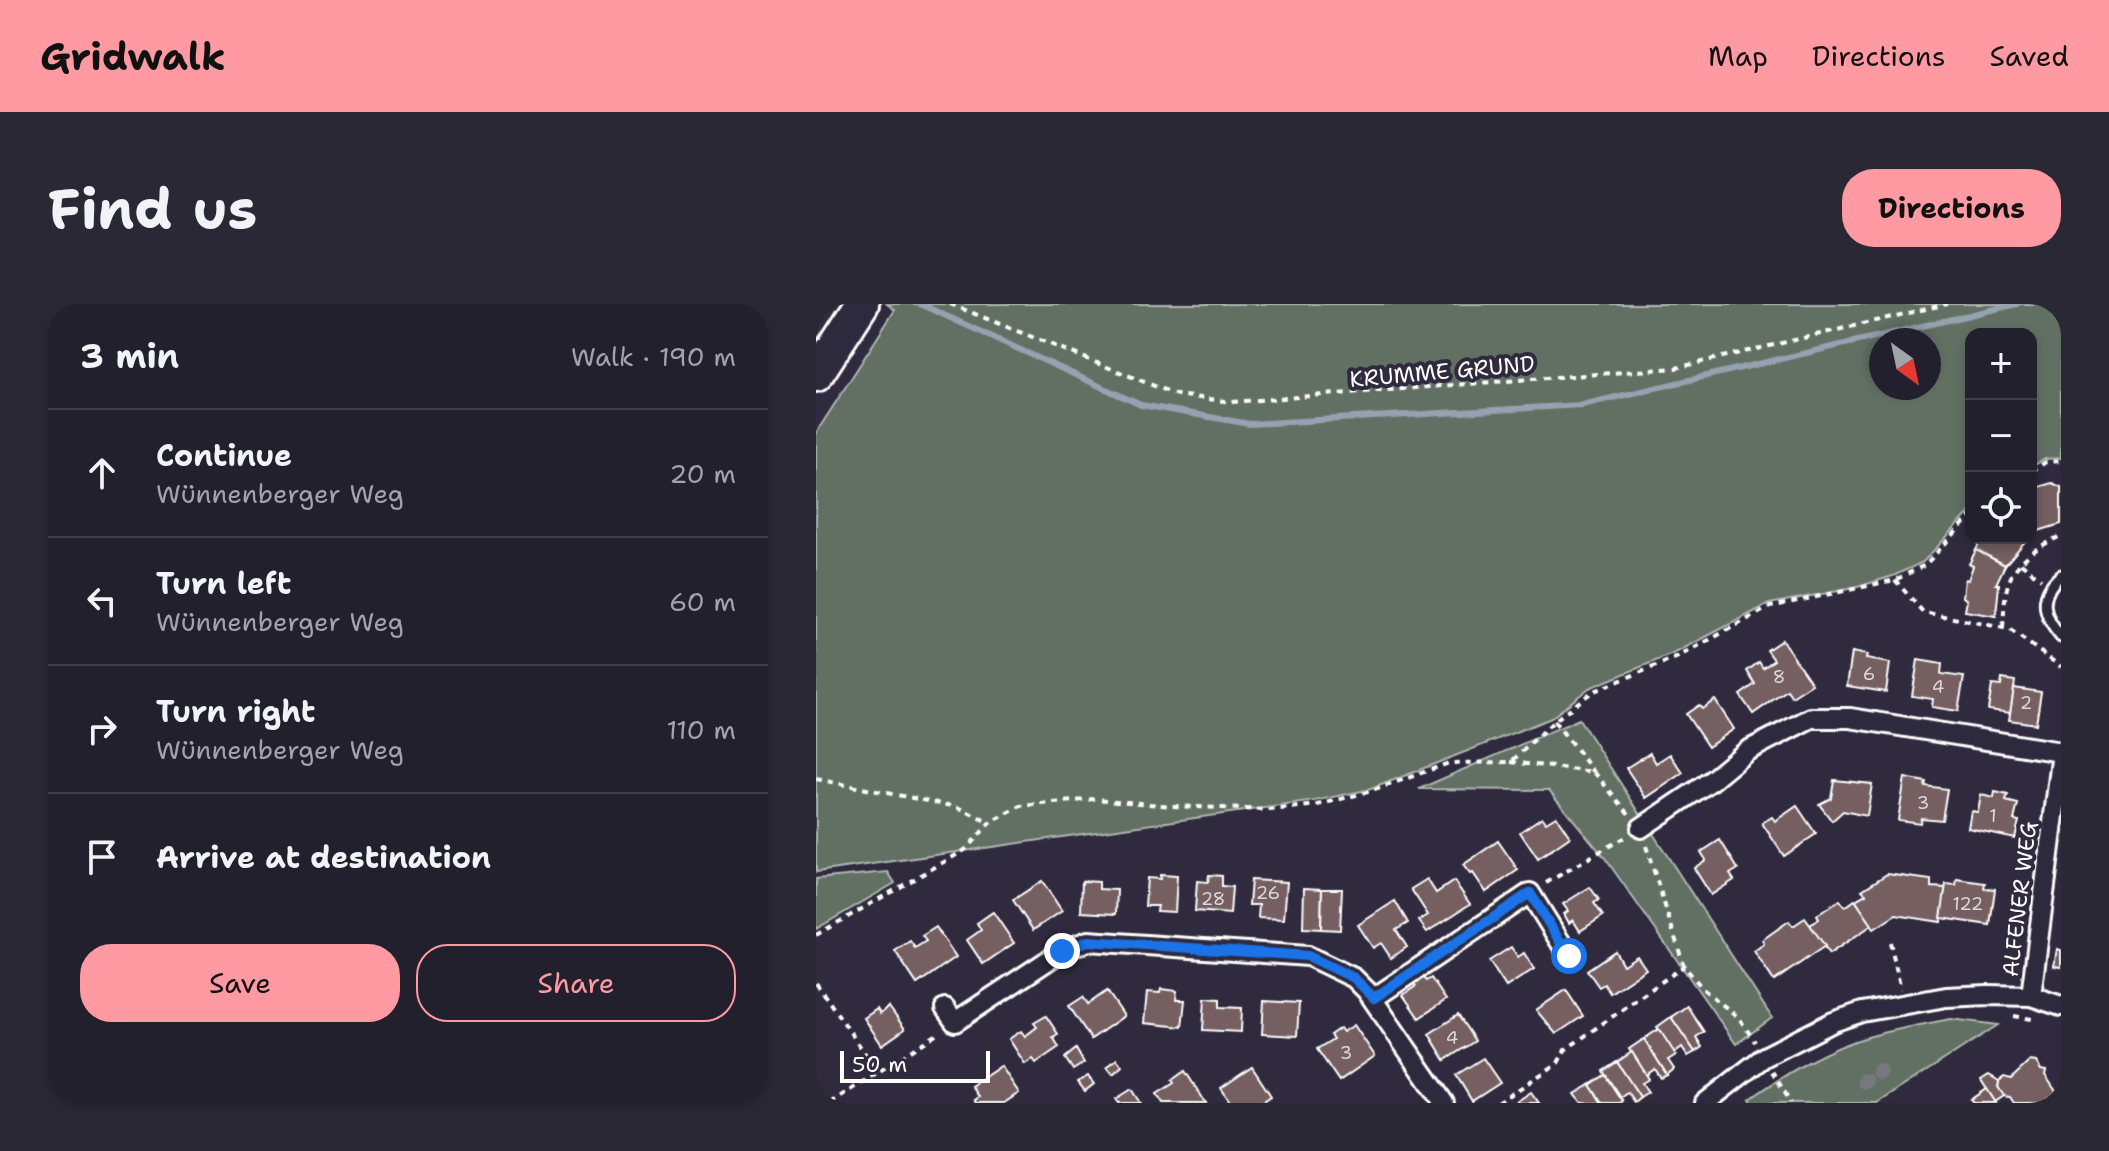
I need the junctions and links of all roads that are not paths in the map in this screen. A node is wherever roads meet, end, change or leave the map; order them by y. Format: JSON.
{"nodes":[{"id":1,"x":862,"y":304,"type":"edge"},
{"id":2,"x":816,"y":375,"type":"edge"},
{"id":3,"x":2061,"y":575,"type":"edge"},
{"id":4,"x":2061,"y":637,"type":"edge"},
{"id":5,"x":2061,"y":752,"type":"edge"},
{"id":6,"x":2061,"y":760,"type":"edge"},
{"id":7,"x":1641,"y":828,"type":"road end"},
{"id":8,"x":2055,"y":849,"type":"edge"},
{"id":9,"x":1569,"y":956,"type":"dead end"},
{"id":10,"x":2031,"y":996,"type":"junction"},
{"id":11,"x":1374,"y":998,"type":"junction"},
{"id":12,"x":2061,"y":1006,"type":"edge"},
{"id":13,"x":950,"y":1015,"type":"road end"},
{"id":14,"x":1444,"y":1103,"type":"edge"},
{"id":15,"x":1705,"y":1103,"type":"edge"}],
"edges":[{"from":1,"to":2,"type":"highway"},
{"from":3,"to":4,"type":"lane"},
{"from":5,"to":7,"type":"street"},
{"from":6,"to":8,"type":"street","name":"ALFENER WEG"},
{"from":8,"to":10,"type":"street","name":"ALFENER WEG"},
{"from":9,"to":11,"type":"street"},
{"from":10,"to":12,"type":"street"},
{"from":10,"to":15,"type":"street"},
{"from":11,"to":13,"type":"street"},
{"from":11,"to":14,"type":"street"}]}
